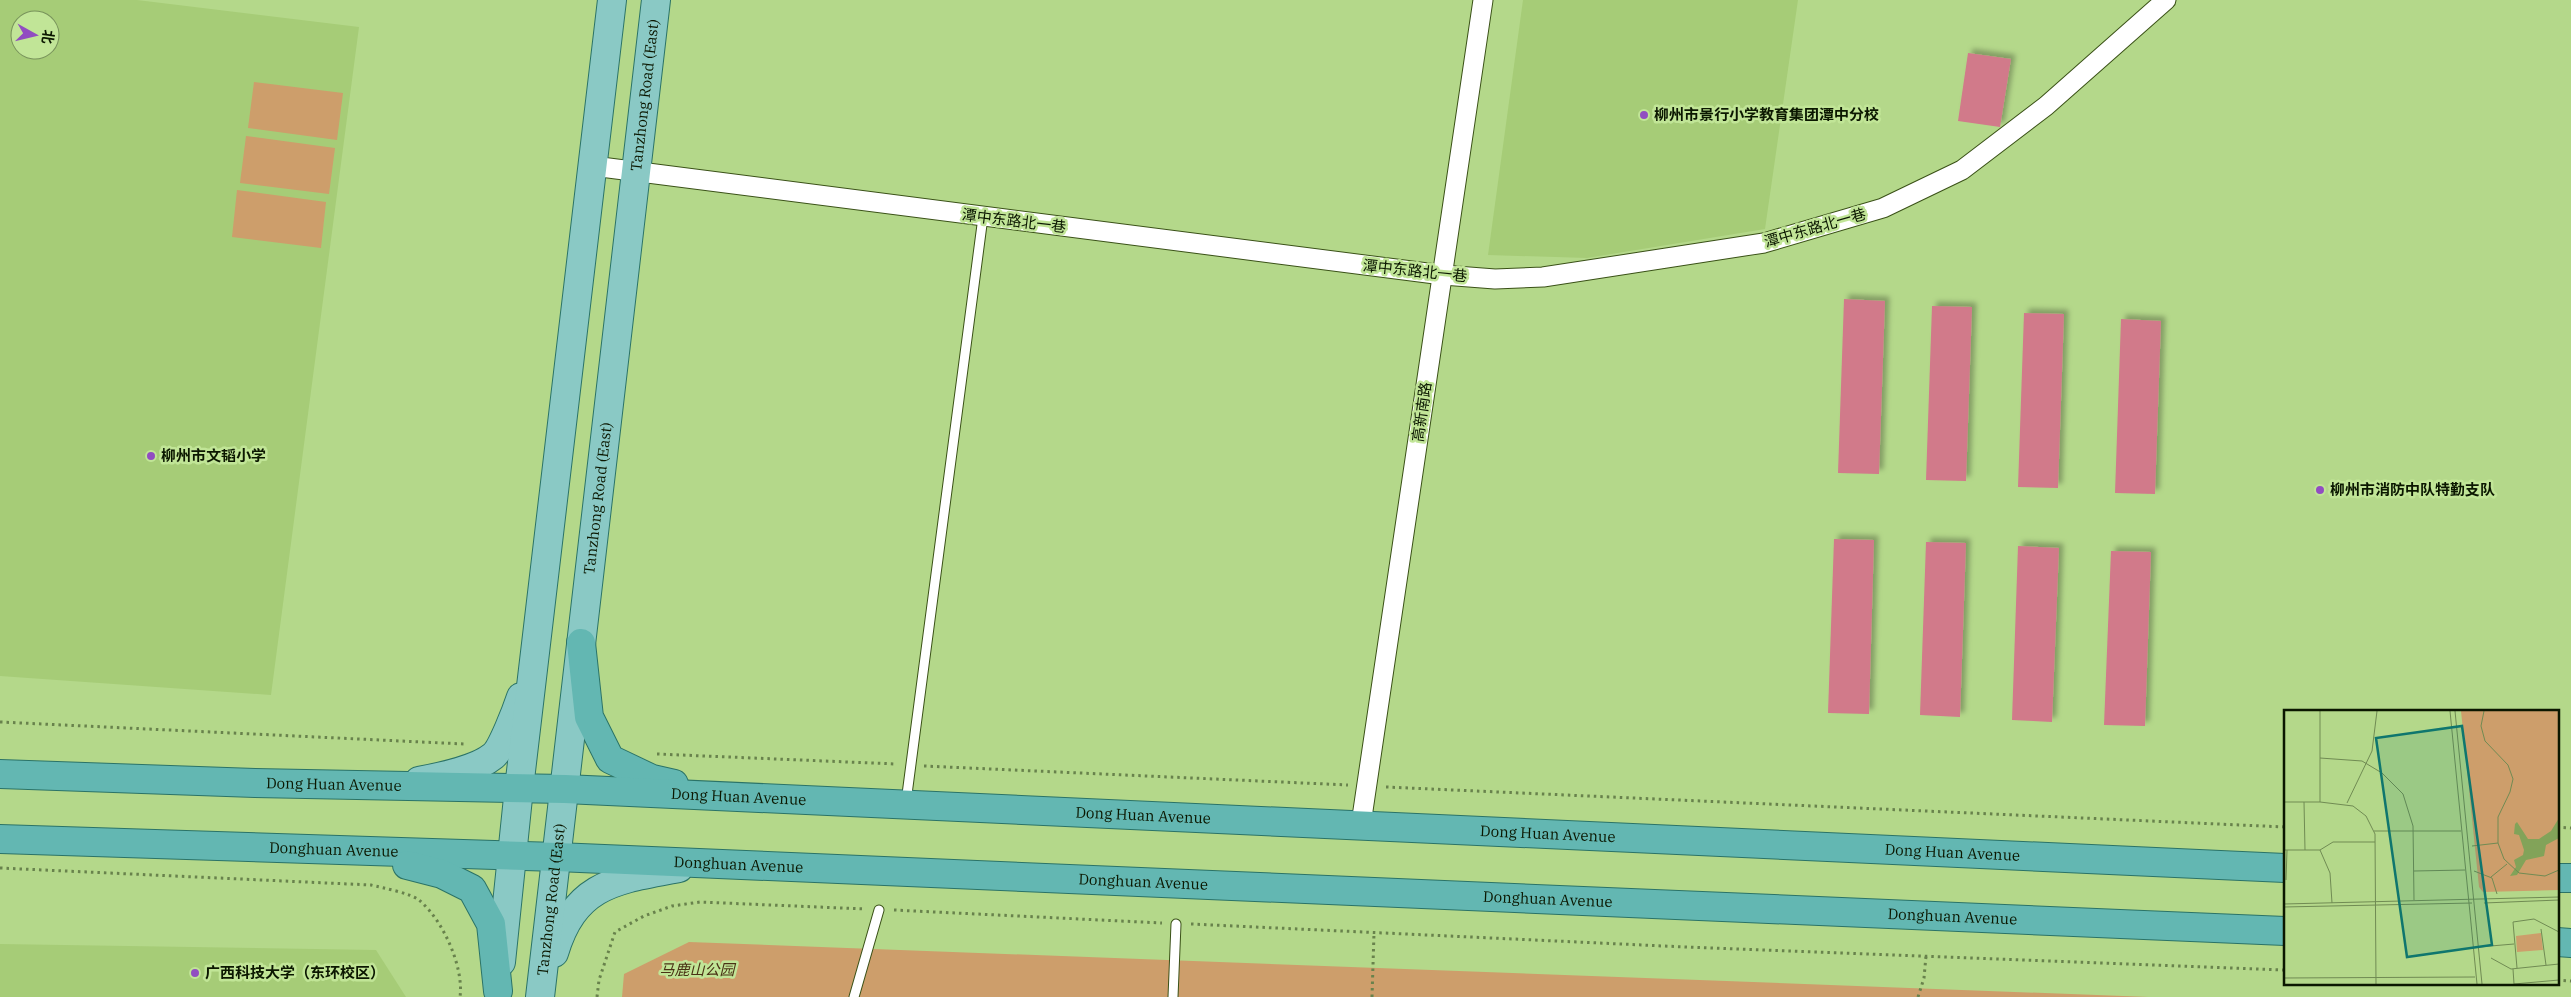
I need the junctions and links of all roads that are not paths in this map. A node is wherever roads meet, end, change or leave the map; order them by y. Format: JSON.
{"nodes":[{"id":1,"x":612,"y":0,"type":"edge"},
{"id":2,"x":656,"y":0,"type":"edge"},
{"id":3,"x":1483,"y":0,"type":"edge"},
{"id":4,"x":2166,"y":0,"type":"edge"},
{"id":5,"x":593,"y":166,"type":"junction"},
{"id":6,"x":636,"y":172,"type":"junction"},
{"id":7,"x":983,"y":217,"type":"junction"},
{"id":8,"x":1442,"y":276,"type":"junction"},
{"id":9,"x":581,"y":643,"type":"junction"},
{"id":10,"x":536,"y":645,"type":"junction"},
{"id":11,"x":0,"y":774,"type":"edge"},
{"id":12,"x":396,"y":786,"type":"junction"},
{"id":13,"x":519,"y":788,"type":"junction"},
{"id":14,"x":565,"y":789,"type":"junction"},
{"id":15,"x":722,"y":796,"type":"junction"},
{"id":16,"x":906,"y":804,"type":"junction"},
{"id":17,"x":1361,"y":824,"type":"junction"},
{"id":18,"x":0,"y":838,"type":"edge"},
{"id":19,"x":352,"y":851,"type":"junction"},
{"id":20,"x":512,"y":857,"type":"junction"},
{"id":21,"x":557,"y":857,"type":"junction"},
{"id":22,"x":703,"y":863,"type":"junction"},
{"id":23,"x":2284,"y":868,"type":"edge"},
{"id":24,"x":2558,"y":878,"type":"edge"},
{"id":25,"x":2571,"y":878,"type":"edge"},
{"id":26,"x":879,"y":910,"type":"road end"},
{"id":27,"x":1176,"y":924,"type":"road end"},
{"id":28,"x":2284,"y":931,"type":"edge"},
{"id":29,"x":2558,"y":942,"type":"edge"},
{"id":30,"x":2571,"y":943,"type":"edge"},
{"id":31,"x":498,"y":994,"type":"edge"},
{"id":32,"x":540,"y":997,"type":"edge"},
{"id":33,"x":854,"y":997,"type":"edge"},
{"id":34,"x":1173,"y":997,"type":"edge"}],
"edges":[{"from":1,"to":5,"type":"main road"},
{"from":2,"to":6,"type":"main road","name":"Tanzhong Road (East)"},
{"from":3,"to":8,"type":"street","name":"高新南路"},
{"from":4,"to":8,"type":"street","name":"潭中东路北一巷"},
{"from":5,"to":6,"type":"street","name":"潭中东路北一巷"},
{"from":5,"to":10,"type":"main road"},
{"from":6,"to":7,"type":"street","name":"潭中东路北一巷"},
{"from":6,"to":9,"type":"main road","name":"Tanzhong Road (East)"},
{"from":7,"to":8,"type":"street","name":"潭中东路北一巷"},
{"from":7,"to":16,"type":"lane"},
{"from":8,"to":17,"type":"street","name":"高新南路"},
{"from":9,"to":14,"type":"main road","name":"Tanzhong Road (East)"},
{"from":9,"to":15,"type":"highway"},
{"from":10,"to":12,"type":"main road"},
{"from":10,"to":13,"type":"main road"},
{"from":11,"to":12,"type":"highway","name":"Dong Huan Avenue"},
{"from":12,"to":13,"type":"highway","name":"Dong Huan Avenue"},
{"from":13,"to":14,"type":"highway","name":"Dong Huan Avenue"},
{"from":13,"to":20,"type":"main road"},
{"from":14,"to":15,"type":"highway","name":"Dong Huan Avenue"},
{"from":14,"to":21,"type":"main road","name":"Tanzhong Road (East)"},
{"from":15,"to":16,"type":"highway","name":"Dong Huan Avenue"},
{"from":16,"to":17,"type":"highway","name":"Dong Huan Avenue"},
{"from":17,"to":23,"type":"highway","name":"Dong Huan Avenue"},
{"from":18,"to":19,"type":"highway","name":"Donghuan Avenue"},
{"from":19,"to":20,"type":"highway","name":"Donghuan Avenue"},
{"from":19,"to":31,"type":"highway"},
{"from":20,"to":21,"type":"highway","name":"Donghuan Avenue"},
{"from":20,"to":31,"type":"main road"},
{"from":21,"to":22,"type":"highway","name":"Donghuan Avenue"},
{"from":21,"to":32,"type":"main road","name":"Tanzhong Road (East)"},
{"from":22,"to":28,"type":"highway","name":"Donghuan Avenue"},
{"from":22,"to":32,"type":"main road"},
{"from":24,"to":25,"type":"highway"},
{"from":26,"to":33,"type":"lane"},
{"from":27,"to":34,"type":"lane"},
{"from":29,"to":30,"type":"highway"}]}
